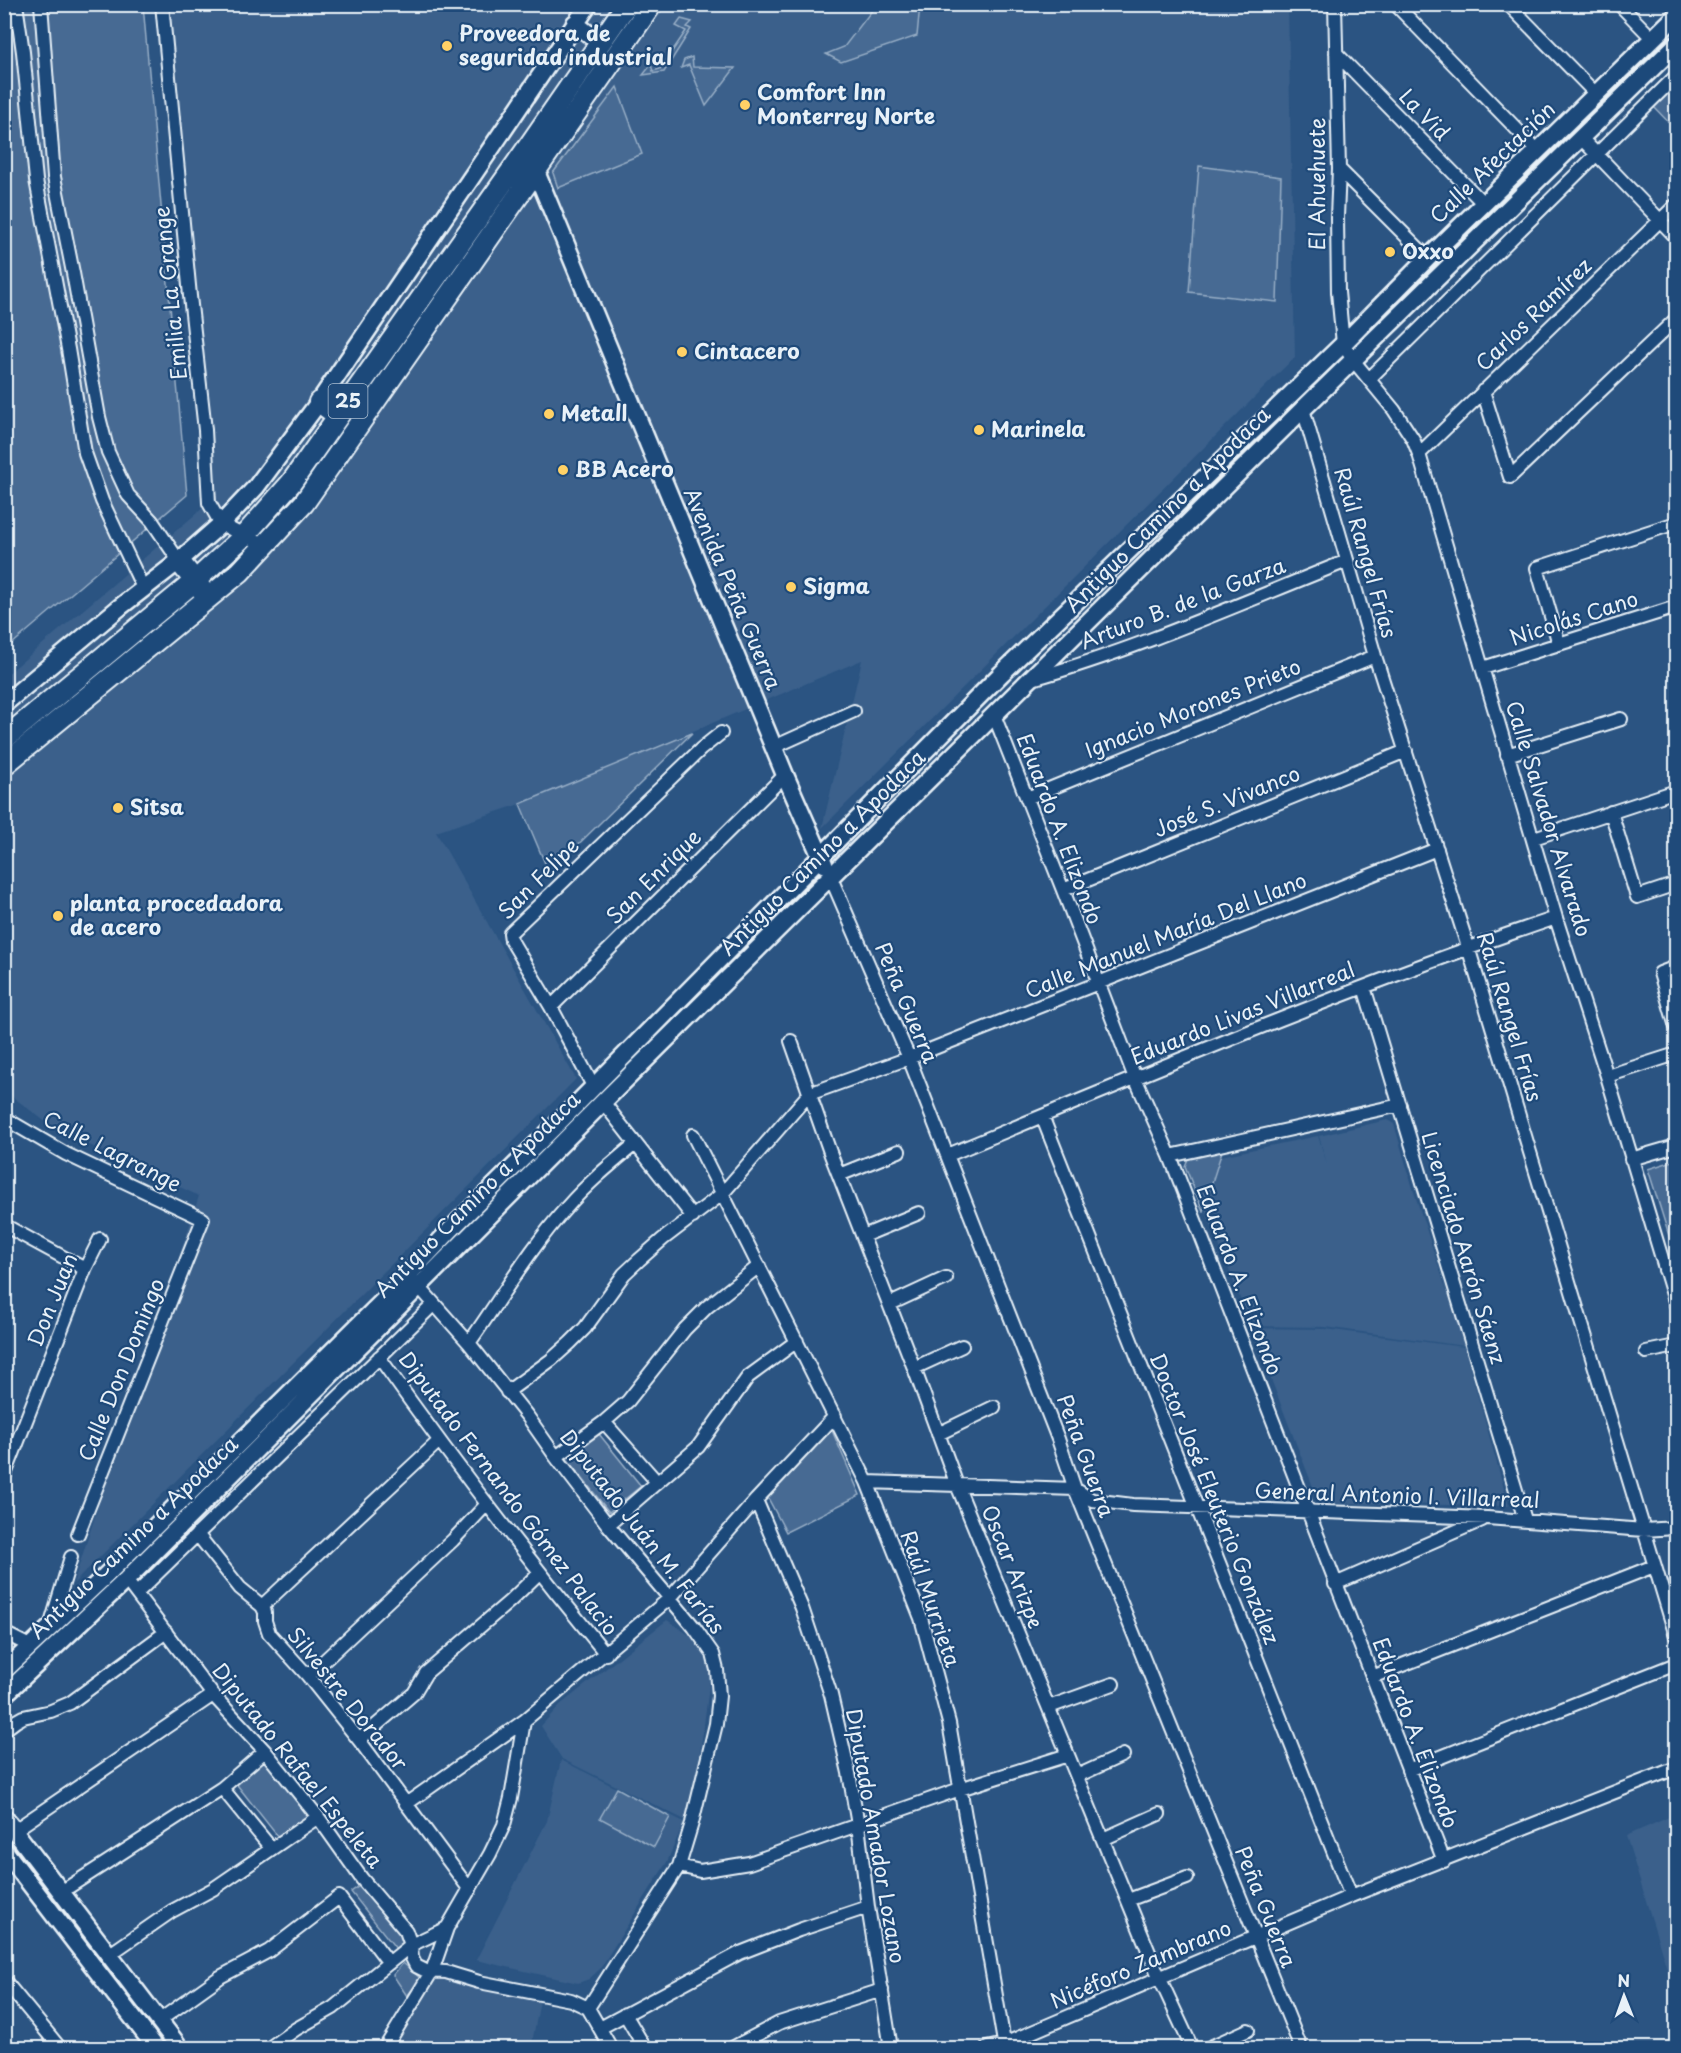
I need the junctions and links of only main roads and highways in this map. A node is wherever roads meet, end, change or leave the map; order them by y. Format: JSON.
{"nodes":[{"id":1,"x":627,"y":4,"type":"edge"},
{"id":2,"x":652,"y":4,"type":"edge"},
{"id":3,"x":319,"y":402,"type":"road end"},
{"id":4,"x":338,"y":416,"type":"junction"},
{"id":5,"x":179,"y":561,"type":"road end"},
{"id":6,"x":195,"y":581,"type":"junction"},
{"id":7,"x":174,"y":626,"type":"junction"},
{"id":8,"x":4,"y":740,"type":"edge"},
{"id":9,"x":4,"y":765,"type":"edge"}],
"edges":[{"from":1,"to":4,"type":"main road","number":"25"},
{"from":2,"to":7,"type":"main road","number":"25"},
{"from":3,"to":4,"type":"main road"},
{"from":4,"to":6,"type":"main road","number":"25"},
{"from":5,"to":6,"type":"main road"},
{"from":6,"to":7,"type":"main road"},
{"from":6,"to":8,"type":"main road","number":"25"},
{"from":7,"to":9,"type":"main road","number":"25"}]}
